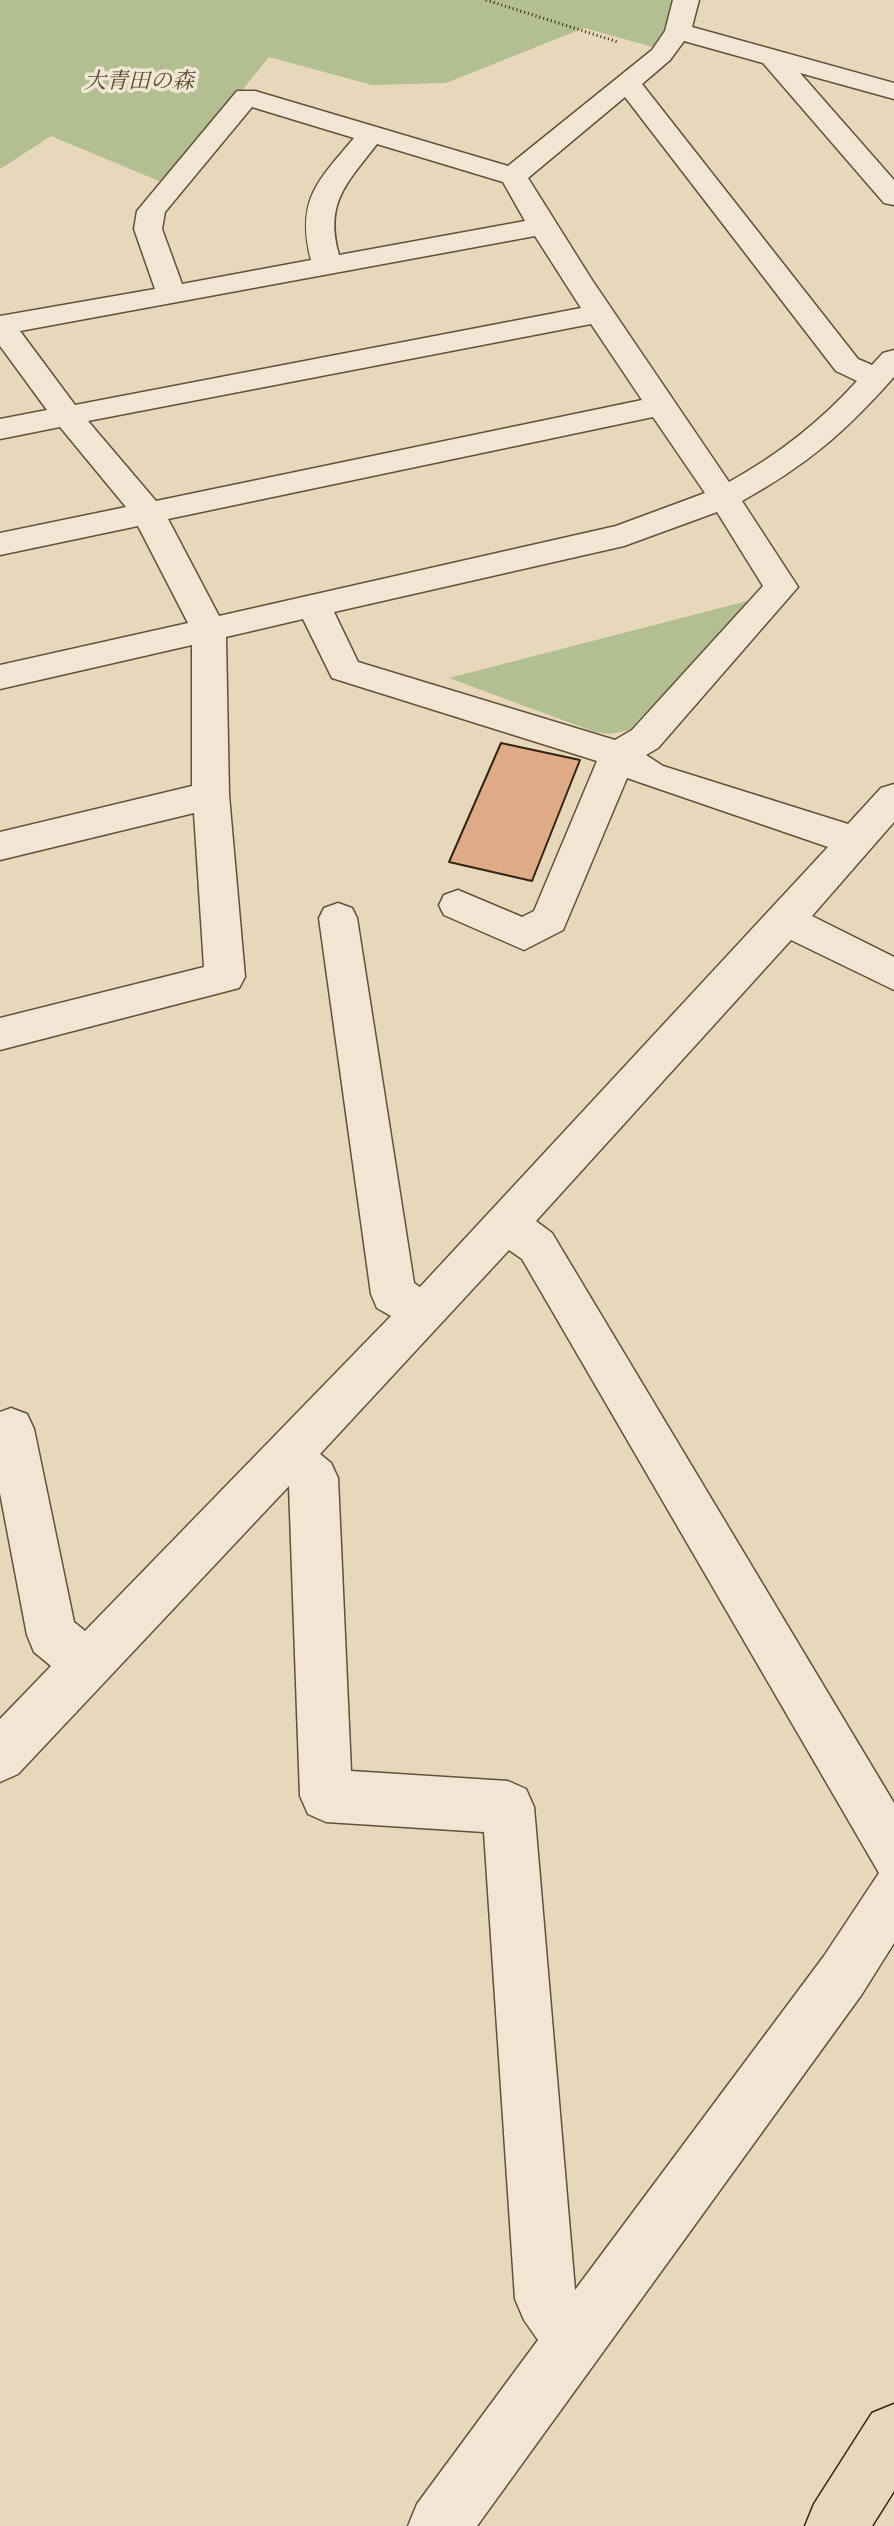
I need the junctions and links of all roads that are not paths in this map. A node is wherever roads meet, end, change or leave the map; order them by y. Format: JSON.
{"nodes":[{"id":1,"x":686,"y":0,"type":"edge"},
{"id":2,"x":678,"y":31,"type":"junction"},
{"id":3,"x":770,"y":55,"type":"junction"},
{"id":4,"x":627,"y":82,"type":"junction"},
{"id":5,"x":894,"y":91,"type":"edge"},
{"id":6,"x":371,"y":134,"type":"junction"},
{"id":7,"x":513,"y":176,"type":"junction"},
{"id":8,"x":894,"y":197,"type":"edge"},
{"id":9,"x":542,"y":226,"type":"junction"},
{"id":10,"x":327,"y":265,"type":"junction"},
{"id":11,"x":171,"y":293,"type":"junction"},
{"id":12,"x":599,"y":313,"type":"junction"},
{"id":13,"x":0,"y":326,"type":"edge"},
{"id":14,"x":885,"y":368,"type":"edge"},
{"id":15,"x":660,"y":406,"type":"junction"},
{"id":16,"x":67,"y":416,"type":"junction"},
{"id":17,"x":0,"y":429,"type":"edge"},
{"id":18,"x":726,"y":497,"type":"junction"},
{"id":19,"x":149,"y":514,"type":"junction"},
{"id":20,"x":0,"y":544,"type":"edge"},
{"id":21,"x":314,"y":607,"type":"junction"},
{"id":22,"x":209,"y":630,"type":"junction"},
{"id":23,"x":0,"y":677,"type":"edge"},
{"id":24,"x":618,"y":755,"type":"junction"},
{"id":25,"x":211,"y":795,"type":"junction"},
{"id":26,"x":894,"y":797,"type":"edge"},
{"id":27,"x":853,"y":843,"type":"junction"},
{"id":28,"x":0,"y":846,"type":"edge"},
{"id":29,"x":458,"y":905,"type":"dead end"},
{"id":30,"x":338,"y":918,"type":"dead end"},
{"id":31,"x":786,"y":920,"type":"junction"},
{"id":32,"x":894,"y":975,"type":"edge"},
{"id":33,"x":0,"y":1034,"type":"edge"},
{"id":34,"x":506,"y":1223,"type":"junction"},
{"id":35,"x":424,"y":1313,"type":"junction"},
{"id":36,"x":11,"y":1429,"type":"dead end"},
{"id":37,"x":287,"y":1455,"type":"junction"},
{"id":38,"x":86,"y":1664,"type":"junction"},
{"id":39,"x":0,"y":1756,"type":"edge"},
{"id":40,"x":894,"y":1853,"type":"edge"},
{"id":41,"x":894,"y":1894,"type":"edge"},
{"id":42,"x":577,"y":2342,"type":"junction"},
{"id":43,"x":894,"y":2435,"type":"edge"},
{"id":44,"x":439,"y":2526,"type":"edge"},
{"id":45,"x":836,"y":2526,"type":"edge"}],
"edges":[{"from":1,"to":2,"type":"street"},
{"from":2,"to":3,"type":"street"},
{"from":2,"to":4,"type":"street"},
{"from":3,"to":5,"type":"street"},
{"from":3,"to":8,"type":"street"},
{"from":4,"to":7,"type":"street"},
{"from":4,"to":14,"type":"street"},
{"from":6,"to":7,"type":"street"},
{"from":6,"to":10,"type":"street"},
{"from":6,"to":11,"type":"street"},
{"from":7,"to":9,"type":"street"},
{"from":9,"to":10,"type":"street"},
{"from":9,"to":12,"type":"street"},
{"from":10,"to":11,"type":"street"},
{"from":11,"to":13,"type":"street"},
{"from":12,"to":15,"type":"street"},
{"from":12,"to":16,"type":"street"},
{"from":13,"to":16,"type":"street"},
{"from":14,"to":18,"type":"street"},
{"from":15,"to":18,"type":"street"},
{"from":15,"to":19,"type":"street"},
{"from":16,"to":17,"type":"street"},
{"from":16,"to":19,"type":"street"},
{"from":18,"to":21,"type":"street"},
{"from":18,"to":24,"type":"street"},
{"from":19,"to":20,"type":"street"},
{"from":19,"to":22,"type":"street"},
{"from":21,"to":22,"type":"street"},
{"from":21,"to":24,"type":"street"},
{"from":22,"to":23,"type":"street"},
{"from":22,"to":25,"type":"street"},
{"from":24,"to":27,"type":"street"},
{"from":24,"to":29,"type":"street"},
{"from":25,"to":28,"type":"street"},
{"from":25,"to":33,"type":"street"},
{"from":26,"to":27,"type":"street"},
{"from":27,"to":31,"type":"street"},
{"from":30,"to":35,"type":"street"},
{"from":31,"to":32,"type":"street"},
{"from":31,"to":34,"type":"street"},
{"from":34,"to":35,"type":"street"},
{"from":34,"to":40,"type":"street"},
{"from":35,"to":37,"type":"street"},
{"from":36,"to":38,"type":"street"},
{"from":37,"to":38,"type":"street"},
{"from":37,"to":42,"type":"street"},
{"from":38,"to":39,"type":"street"},
{"from":41,"to":42,"type":"street"},
{"from":42,"to":44,"type":"street"},
{"from":43,"to":45,"type":"highway"}]}
